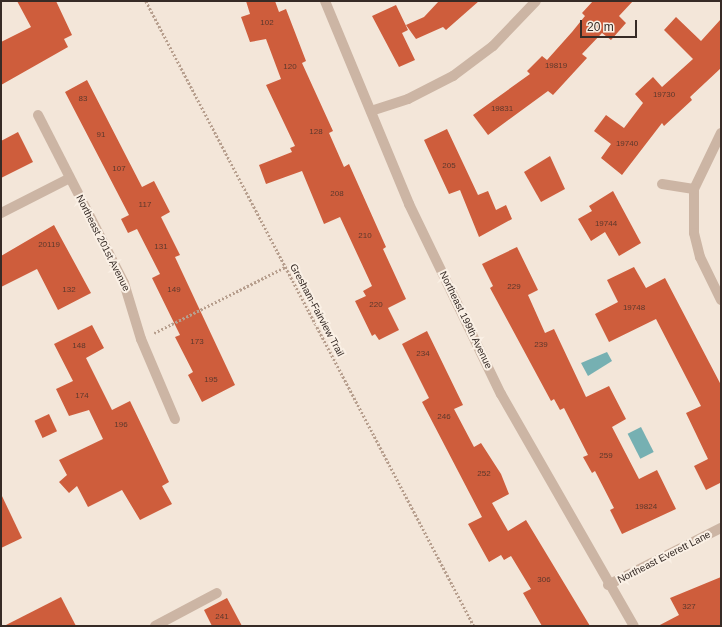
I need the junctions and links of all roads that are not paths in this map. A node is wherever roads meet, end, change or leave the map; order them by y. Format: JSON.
{"nodes":[{"id":1,"x":325,"y":1,"type":"edge"},
{"id":2,"x":536,"y":1,"type":"edge"},
{"id":3,"x":371,"y":110,"type":"junction"},
{"id":4,"x":38,"y":115,"type":"dead end"},
{"id":5,"x":721,"y":133,"type":"edge"},
{"id":6,"x":70,"y":178,"type":"junction"},
{"id":7,"x":662,"y":184,"type":"dead end"},
{"id":8,"x":694,"y":189,"type":"junction"},
{"id":9,"x":1,"y":213,"type":"edge"},
{"id":10,"x":721,"y":300,"type":"edge"},
{"id":11,"x":175,"y":419,"type":"dead end"},
{"id":12,"x":721,"y":528,"type":"edge"},
{"id":13,"x":608,"y":585,"type":"junction"},
{"id":14,"x":217,"y":593,"type":"dead end"},
{"id":15,"x":155,"y":626,"type":"edge"},
{"id":16,"x":634,"y":626,"type":"edge"}],
"edges":[{"from":1,"to":3,"type":"street","name":"Northeast 199th Avenue"},
{"from":2,"to":3,"type":"street"},
{"from":3,"to":13,"type":"street","name":"Northeast 199th Avenue"},
{"from":4,"to":6,"type":"street","name":"Northeast 201st Avenue"},
{"from":5,"to":8,"type":"street"},
{"from":6,"to":9,"type":"street"},
{"from":6,"to":11,"type":"street","name":"Northeast 201st Avenue"},
{"from":7,"to":8,"type":"street"},
{"from":8,"to":10,"type":"street"},
{"from":12,"to":13,"type":"street","name":"Northeast Everett Lane"},
{"from":13,"to":16,"type":"street","name":"Northeast 199th Avenue"},
{"from":14,"to":15,"type":"street"}]}
